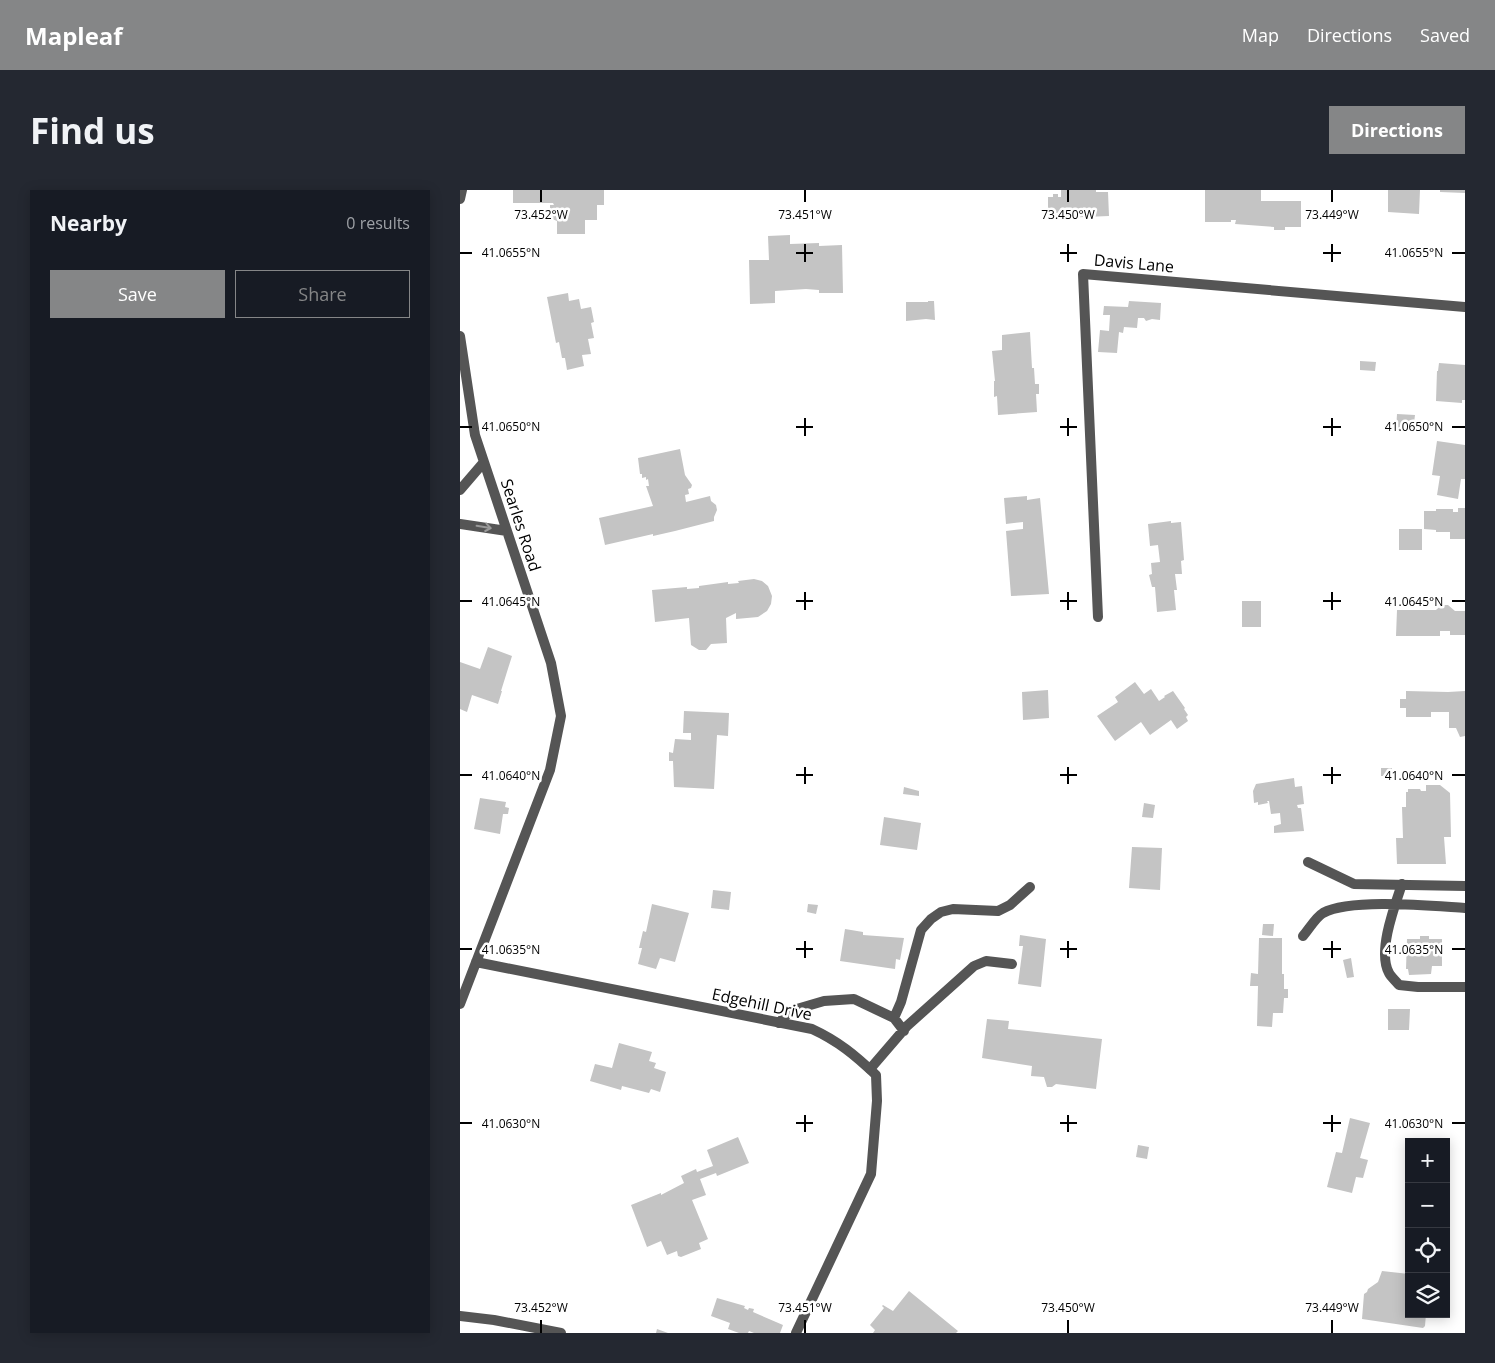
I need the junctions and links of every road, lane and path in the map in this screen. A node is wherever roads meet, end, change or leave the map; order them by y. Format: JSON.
{"nodes":[{"id":1,"x":462,"y":190,"type":"edge"},
{"id":2,"x":460,"y":199,"type":"edge"},
{"id":3,"x":1465,"y":307,"type":"edge"},
{"id":4,"x":460,"y":336,"type":"edge"},
{"id":5,"x":484,"y":462,"type":"junction"},
{"id":6,"x":460,"y":490,"type":"edge"},
{"id":7,"x":460,"y":524,"type":"edge"},
{"id":8,"x":508,"y":531,"type":"junction"},
{"id":9,"x":1098,"y":617,"type":"dead end"},
{"id":10,"x":1308,"y":862,"type":"dead end"},
{"id":11,"x":1402,"y":884,"type":"junction"},
{"id":12,"x":1465,"y":886,"type":"edge"},
{"id":13,"x":1030,"y":887,"type":"dead end"},
{"id":14,"x":1395,"y":905,"type":"junction"},
{"id":15,"x":1465,"y":908,"type":"edge"},
{"id":16,"x":1303,"y":936,"type":"dead end"},
{"id":17,"x":476,"y":962,"type":"junction"},
{"id":18,"x":1012,"y":964,"type":"dead end"},
{"id":19,"x":1465,"y":987,"type":"edge"},
{"id":20,"x":460,"y":1004,"type":"edge"},
{"id":21,"x":894,"y":1018,"type":"junction"},
{"id":22,"x":779,"y":1022,"type":"junction"},
{"id":23,"x":904,"y":1030,"type":"junction"},
{"id":24,"x":870,"y":1069,"type":"junction"},
{"id":25,"x":460,"y":1316,"type":"edge"},
{"id":26,"x":561,"y":1333,"type":"edge"},
{"id":27,"x":796,"y":1333,"type":"edge"}],
"edges":[{"from":1,"to":2,"type":"street"},
{"from":3,"to":9,"type":"street","name":"Davis Lane"},
{"from":4,"to":5,"type":"street","name":"Searles Road"},
{"from":5,"to":6,"type":"street"},
{"from":5,"to":8,"type":"street","name":"Searles Road"},
{"from":7,"to":8,"type":"street","one_way":true},
{"from":8,"to":17,"type":"street","name":"Searles Road"},
{"from":10,"to":11,"type":"street"},
{"from":11,"to":12,"type":"street"},
{"from":11,"to":14,"type":"street"},
{"from":13,"to":21,"type":"street"},
{"from":14,"to":15,"type":"street"},
{"from":14,"to":16,"type":"street"},
{"from":14,"to":19,"type":"street"},
{"from":17,"to":20,"type":"street","name":"Searles Road"},
{"from":17,"to":22,"type":"street","name":"Edgehill Drive"},
{"from":18,"to":23,"type":"street"},
{"from":21,"to":22,"type":"street"},
{"from":21,"to":23,"type":"street"},
{"from":22,"to":24,"type":"street","name":"Edgehill Drive"},
{"from":23,"to":24,"type":"street"},
{"from":24,"to":27,"type":"street"},
{"from":25,"to":26,"type":"street"}]}
